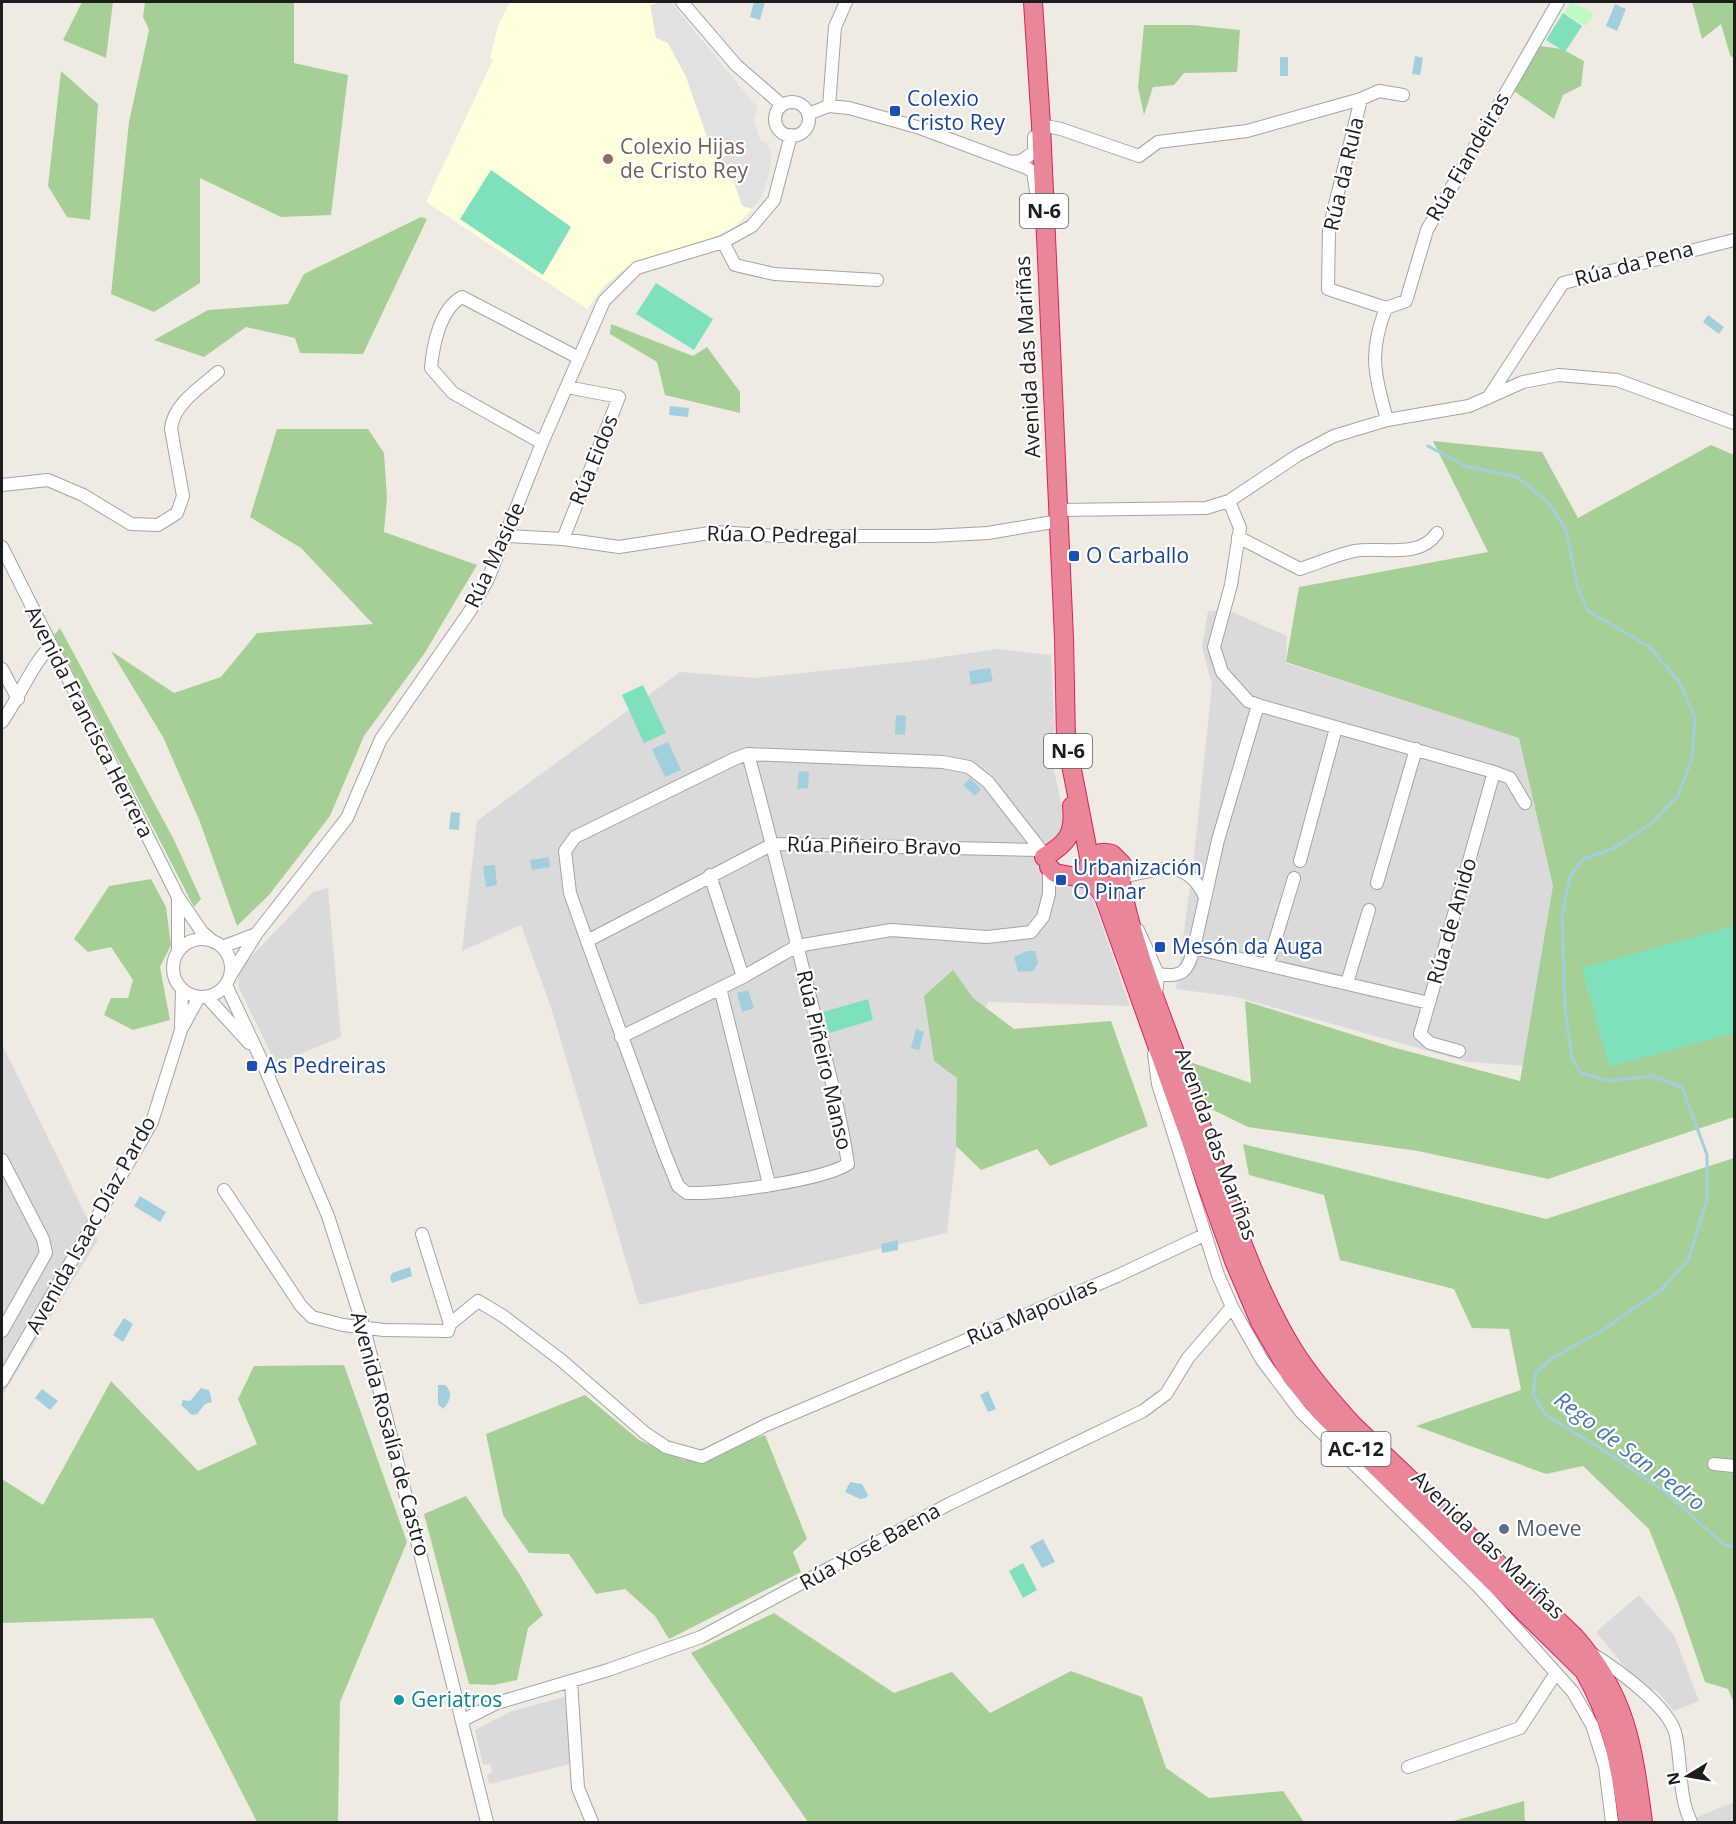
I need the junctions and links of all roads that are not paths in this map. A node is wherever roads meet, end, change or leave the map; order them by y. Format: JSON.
{"nodes":[{"id":1,"x":682,"y":2,"type":"edge"},
{"id":2,"x":846,"y":2,"type":"edge"},
{"id":3,"x":1033,"y":2,"type":"edge"},
{"id":4,"x":1558,"y":2,"type":"edge"},
{"id":5,"x":1035,"y":32,"type":"junction"},
{"id":6,"x":1403,"y":95,"type":"dead end"},
{"id":7,"x":1361,"y":99,"type":"junction"},
{"id":8,"x":782,"y":105,"type":"junction"},
{"id":9,"x":829,"y":106,"type":"junction"},
{"id":10,"x":808,"y":114,"type":"junction"},
{"id":11,"x":1041,"y":125,"type":"junction"},
{"id":12,"x":791,"y":135,"type":"junction"},
{"id":13,"x":1011,"y":162,"type":"junction"},
{"id":14,"x":1734,"y":240,"type":"edge"},
{"id":15,"x":723,"y":242,"type":"junction"},
{"id":16,"x":877,"y":280,"type":"dead end"},
{"id":17,"x":1048,"y":296,"type":"junction"},
{"id":18,"x":1386,"y":308,"type":"junction"},
{"id":19,"x":579,"y":358,"type":"junction"},
{"id":20,"x":218,"y":372,"type":"dead end"},
{"id":21,"x":567,"y":387,"type":"junction"},
{"id":22,"x":1488,"y":399,"type":"junction"},
{"id":23,"x":1387,"y":420,"type":"junction"},
{"id":24,"x":1734,"y":423,"type":"edge"},
{"id":25,"x":542,"y":443,"type":"junction"},
{"id":26,"x":2,"y":485,"type":"edge"},
{"id":27,"x":1229,"y":501,"type":"junction"},
{"id":28,"x":1058,"y":516,"type":"junction"},
{"id":29,"x":1437,"y":533,"type":"dead end"},
{"id":30,"x":507,"y":536,"type":"junction"},
{"id":31,"x":1238,"y":537,"type":"junction"},
{"id":32,"x":563,"y":539,"type":"junction"},
{"id":33,"x":2,"y":548,"type":"edge"},
{"id":34,"x":1064,"y":638,"type":"junction"},
{"id":35,"x":51,"y":646,"type":"junction"},
{"id":36,"x":2,"y":669,"type":"edge"},
{"id":37,"x":18,"y":699,"type":"junction"},
{"id":38,"x":1258,"y":705,"type":"junction"},
{"id":39,"x":2,"y":722,"type":"edge"},
{"id":40,"x":1336,"y":728,"type":"junction"},
{"id":41,"x":1416,"y":749,"type":"junction"},
{"id":42,"x":748,"y":754,"type":"junction"},
{"id":43,"x":1069,"y":766,"type":"junction"},
{"id":44,"x":1494,"y":772,"type":"junction"},
{"id":45,"x":1525,"y":803,"type":"dead end"},
{"id":46,"x":773,"y":844,"type":"junction"},
{"id":47,"x":1112,"y":854,"type":"junction"},
{"id":48,"x":1047,"y":856,"type":"junction"},
{"id":49,"x":1300,"y":861,"type":"dead end"},
{"id":50,"x":1092,"y":873,"type":"junction"},
{"id":51,"x":710,"y":875,"type":"junction"},
{"id":52,"x":1121,"y":877,"type":"junction"},
{"id":53,"x":1294,"y":878,"type":"dead end"},
{"id":54,"x":1377,"y":883,"type":"dead end"},
{"id":55,"x":178,"y":897,"type":"junction"},
{"id":56,"x":1205,"y":897,"type":"junction"},
{"id":57,"x":1369,"y":910,"type":"dead end"},
{"id":58,"x":1131,"y":921,"type":"junction"},
{"id":59,"x":257,"y":933,"type":"junction"},
{"id":60,"x":587,"y":941,"type":"junction"},
{"id":61,"x":218,"y":945,"type":"junction"},
{"id":62,"x":797,"y":946,"type":"junction"},
{"id":63,"x":1194,"y":948,"type":"junction"},
{"id":64,"x":178,"y":951,"type":"junction"},
{"id":65,"x":1268,"y":964,"type":"junction"},
{"id":66,"x":1158,"y":974,"type":"junction"},
{"id":67,"x":743,"y":977,"type":"junction"},
{"id":68,"x":228,"y":980,"type":"junction"},
{"id":69,"x":1347,"y":983,"type":"junction"},
{"id":70,"x":720,"y":988,"type":"junction"},
{"id":71,"x":182,"y":990,"type":"junction"},
{"id":72,"x":203,"y":997,"type":"junction"},
{"id":73,"x":1155,"y":999,"type":"junction"},
{"id":74,"x":1429,"y":1003,"type":"junction"},
{"id":75,"x":1149,"y":1023,"type":"junction"},
{"id":76,"x":181,"y":1030,"type":"junction"},
{"id":77,"x":621,"y":1037,"type":"junction"},
{"id":78,"x":1459,"y":1052,"type":"dead end"},
{"id":79,"x":260,"y":1057,"type":"junction"},
{"id":80,"x":2,"y":1160,"type":"edge"},
{"id":81,"x":769,"y":1184,"type":"junction"},
{"id":82,"x":224,"y":1190,"type":"dead end"},
{"id":83,"x":422,"y":1234,"type":"dead end"},
{"id":84,"x":1204,"y":1235,"type":"junction"},
{"id":85,"x":1232,"y":1307,"type":"junction"},
{"id":86,"x":450,"y":1324,"type":"junction"},
{"id":87,"x":364,"y":1328,"type":"junction"},
{"id":88,"x":2,"y":1331,"type":"edge"},
{"id":89,"x":2,"y":1381,"type":"edge"},
{"id":90,"x":1714,"y":1464,"type":"dead end"},
{"id":91,"x":1734,"y":1466,"type":"edge"},
{"id":92,"x":1587,"y":1650,"type":"junction"},
{"id":93,"x":1556,"y":1673,"type":"junction"},
{"id":94,"x":571,"y":1682,"type":"junction"},
{"id":95,"x":463,"y":1720,"type":"junction"},
{"id":96,"x":1408,"y":1767,"type":"dead end"},
{"id":97,"x":487,"y":1822,"type":"edge"},
{"id":98,"x":592,"y":1822,"type":"edge"},
{"id":99,"x":1612,"y":1822,"type":"edge"},
{"id":100,"x":1628,"y":1822,"type":"edge"},
{"id":101,"x":1643,"y":1822,"type":"edge"},
{"id":102,"x":1691,"y":1822,"type":"edge"}],
"edges":[{"from":1,"to":8,"type":"street"},
{"from":2,"to":9,"type":"street"},
{"from":3,"to":5,"type":"highway","name":"Avenida das Mariñas","number":"N-6"},
{"from":4,"to":18,"type":"street","name":"Rúa Fiandeiras"},
{"from":5,"to":11,"type":"highway","name":"Avenida das Mariñas","number":"N-6"},
{"from":5,"to":13,"type":"street"},
{"from":6,"to":7,"type":"street","name":"Rúa da Rula"},
{"from":7,"to":11,"type":"street","name":"Rúa da Rula"},
{"from":7,"to":18,"type":"street","name":"Rúa da Rula"},
{"from":8,"to":10,"type":"street"},
{"from":8,"to":12,"type":"street"},
{"from":9,"to":10,"type":"street"},
{"from":9,"to":13,"type":"street"},
{"from":10,"to":12,"type":"street"},
{"from":11,"to":17,"type":"highway","name":"Avenida das Mariñas","number":"N-6"},
{"from":12,"to":15,"type":"street","name":"Rúa Maside"},
{"from":13,"to":17,"type":"street"},
{"from":14,"to":22,"type":"street","name":"Rúa da Pena"},
{"from":15,"to":16,"type":"street"},
{"from":15,"to":19,"type":"street","name":"Rúa Maside"},
{"from":17,"to":28,"type":"highway","name":"Avenida das Mariñas","number":"N-6"},
{"from":18,"to":23,"type":"street"},
{"from":19,"to":21,"type":"street","name":"Rúa Maside"},
{"from":19,"to":25,"type":"street"},
{"from":20,"to":26,"type":"street"},
{"from":21,"to":25,"type":"street","name":"Rúa Maside"},
{"from":21,"to":32,"type":"street","name":"Rúa Eidos"},
{"from":22,"to":23,"type":"street","name":"Rúa O Pedregal"},
{"from":22,"to":24,"type":"street","name":"Rúa O Pedregal"},
{"from":23,"to":27,"type":"street","name":"Rúa O Pedregal"},
{"from":25,"to":30,"type":"street","name":"Rúa Maside"},
{"from":27,"to":28,"type":"street","name":"Rúa O Pedregal"},
{"from":27,"to":31,"type":"street"},
{"from":28,"to":32,"type":"street","name":"Rúa O Pedregal"},
{"from":28,"to":34,"type":"highway","name":"Avenida das Mariñas","number":"N-6"},
{"from":29,"to":31,"type":"street"},
{"from":30,"to":32,"type":"street","name":"Rúa O Pedregal"},
{"from":30,"to":59,"type":"street","name":"Rúa Maside"},
{"from":31,"to":38,"type":"street"},
{"from":33,"to":35,"type":"street","name":"Avenida Francisca Herrera"},
{"from":34,"to":43,"type":"highway","name":"Avenida das Mariñas","number":"N-6"},
{"from":34,"to":47,"type":"highway","name":"Avenida das Mariñas","number":"N-6"},
{"from":35,"to":37,"type":"street"},
{"from":35,"to":55,"type":"street","name":"Avenida Francisca Herrera"},
{"from":36,"to":37,"type":"street"},
{"from":37,"to":39,"type":"street"},
{"from":38,"to":40,"type":"street"},
{"from":38,"to":56,"type":"street"},
{"from":40,"to":41,"type":"street"},
{"from":40,"to":49,"type":"street"},
{"from":41,"to":44,"type":"street"},
{"from":41,"to":54,"type":"street"},
{"from":42,"to":46,"type":"street"},
{"from":42,"to":48,"type":"street","name":"Rúa Piñeiro Manso"},
{"from":42,"to":60,"type":"street","name":"Rúa Piñeiro Manso"},
{"from":43,"to":48,"type":"highway"},
{"from":43,"to":50,"type":"highway","name":"Avenida das Mariñas","number":"N-6"},
{"from":44,"to":45,"type":"street"},
{"from":44,"to":74,"type":"street","name":"Rúa de Anido"},
{"from":46,"to":48,"type":"street","name":"Rúa Piñeiro Bravo"},
{"from":46,"to":51,"type":"street","name":"Rúa Piñeiro Bravo"},
{"from":46,"to":62,"type":"street"},
{"from":47,"to":50,"type":"highway"},
{"from":47,"to":52,"type":"highway","number":"AC-12"},
{"from":48,"to":50,"type":"highway"},
{"from":48,"to":62,"type":"street","name":"Rúa Piñeiro Manso"},
{"from":50,"to":52,"type":"highway"},
{"from":50,"to":75,"type":"highway","name":"Avenida das Mariñas","number":"AC-12"},
{"from":51,"to":60,"type":"street","name":"Rúa Piñeiro Bravo"},
{"from":51,"to":67,"type":"street"},
{"from":52,"to":56,"type":"street"},
{"from":52,"to":58,"type":"highway","name":"Avenida das Mariñas","number":"AC-12"},
{"from":53,"to":65,"type":"street"},
{"from":55,"to":61,"type":"street","name":"Avenida Francisca Herrera"},
{"from":55,"to":64,"type":"street","name":"Avenida Francisca Herrera"},
{"from":56,"to":63,"type":"street"},
{"from":57,"to":69,"type":"street"},
{"from":58,"to":66,"type":"street"},
{"from":58,"to":73,"type":"highway","name":"Avenida das Mariñas","number":"AC-12"},
{"from":59,"to":61,"type":"street"},
{"from":59,"to":68,"type":"street","name":"Rúa Maside"},
{"from":60,"to":77,"type":"street","name":"Rúa Piñeiro Manso"},
{"from":61,"to":64,"type":"street"},
{"from":61,"to":68,"type":"street"},
{"from":62,"to":67,"type":"street"},
{"from":62,"to":81,"type":"street","name":"Rúa Piñeiro Manso"},
{"from":63,"to":65,"type":"street","name":"Rúa de Anido"},
{"from":63,"to":66,"type":"street"},
{"from":64,"to":71,"type":"street"},
{"from":65,"to":69,"type":"street","name":"Rúa de Anido"},
{"from":66,"to":73,"type":"street"},
{"from":67,"to":70,"type":"street"},
{"from":68,"to":72,"type":"street"},
{"from":68,"to":79,"type":"street","name":"Avenida Rosalía de Castro"},
{"from":69,"to":74,"type":"street","name":"Rúa de Anido"},
{"from":70,"to":77,"type":"street"},
{"from":70,"to":81,"type":"street"},
{"from":71,"to":72,"type":"street"},
{"from":71,"to":76,"type":"street","name":"Avenida Isaac Díaz Pardo"},
{"from":72,"to":76,"type":"street","name":"Avenida Isaac Díaz Pardo"},
{"from":72,"to":79,"type":"street","name":"Avenida Rosalía de Castro"},
{"from":73,"to":92,"type":"highway","name":"Avenida das Mariñas","number":"AC-12"},
{"from":74,"to":78,"type":"street"},
{"from":75,"to":84,"type":"street","name":"Avenida das Mariñas"},
{"from":75,"to":100,"type":"highway","name":"Avenida das Mariñas","number":"AC-12"},
{"from":76,"to":89,"type":"street","name":"Avenida Isaac Díaz Pardo"},
{"from":77,"to":81,"type":"street","name":"Rúa Piñeiro Manso"},
{"from":79,"to":87,"type":"street","name":"Avenida Rosalía de Castro"},
{"from":80,"to":88,"type":"street"},
{"from":82,"to":87,"type":"street"},
{"from":83,"to":86,"type":"street"},
{"from":84,"to":85,"type":"street","name":"Avenida das Mariñas"},
{"from":84,"to":86,"type":"street","name":"Rúa Mapoulas"},
{"from":85,"to":93,"type":"street","name":"Avenida das Mariñas"},
{"from":85,"to":94,"type":"street","name":"Rúa Xosé Baena"},
{"from":86,"to":87,"type":"street"},
{"from":87,"to":95,"type":"street","name":"Avenida Rosalía de Castro"},
{"from":90,"to":91,"type":"street"},
{"from":92,"to":101,"type":"highway","name":"Avenida das Mariñas","number":"AC-12"},
{"from":92,"to":102,"type":"street","name":"Avenida das Mariñas"},
{"from":93,"to":96,"type":"street"},
{"from":93,"to":99,"type":"street","name":"Avenida das Mariñas"},
{"from":94,"to":95,"type":"street","name":"Rúa Xosé Baena"},
{"from":94,"to":98,"type":"street"},
{"from":95,"to":97,"type":"street","name":"Avenida Rosalía de Castro"}]}
